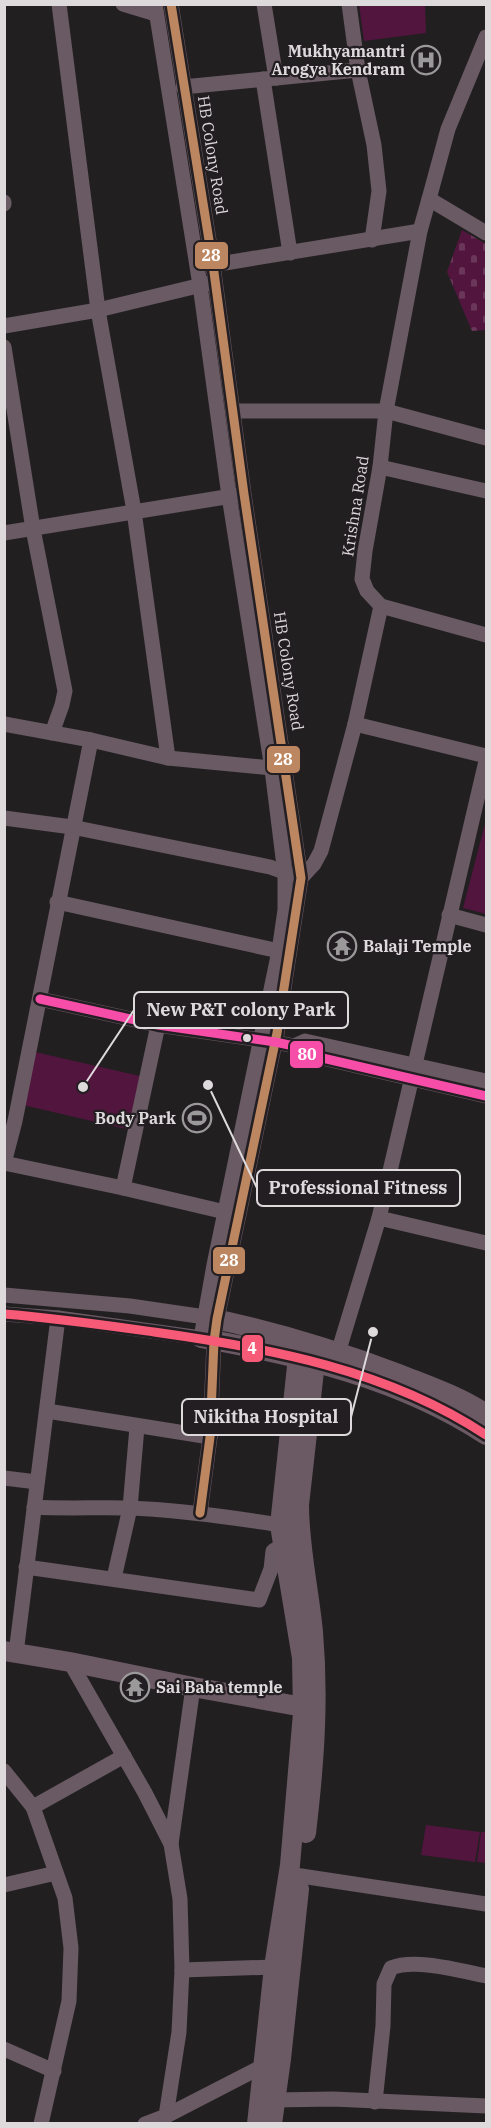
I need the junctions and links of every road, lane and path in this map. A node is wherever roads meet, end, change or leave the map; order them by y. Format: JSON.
{"nodes":[{"id":1,"x":59,"y":4,"type":"edge"},
{"id":2,"x":123,"y":4,"type":"edge"},
{"id":3,"x":171,"y":4,"type":"edge"},
{"id":4,"x":264,"y":4,"type":"edge"},
{"id":5,"x":349,"y":4,"type":"edge"},
{"id":6,"x":155,"y":9,"type":"edge"},
{"id":7,"x":486,"y":37,"type":"edge"},
{"id":8,"x":358,"y":70,"type":"junction"},
{"id":9,"x":269,"y":79,"type":"junction"},
{"id":10,"x":183,"y":87,"type":"junction"},
{"id":11,"x":429,"y":199,"type":"junction"},
{"id":12,"x":420,"y":231,"type":"junction"},
{"id":13,"x":486,"y":233,"type":"edge"},
{"id":14,"x":372,"y":240,"type":"junction"},
{"id":15,"x":290,"y":253,"type":"junction"},
{"id":16,"x":213,"y":265,"type":"junction"},
{"id":17,"x":215,"y":281,"type":"junction"},
{"id":18,"x":200,"y":285,"type":"junction"},
{"id":19,"x":98,"y":310,"type":"junction"},
{"id":20,"x":4,"y":326,"type":"edge"},
{"id":21,"x":4,"y":347,"type":"edge"},
{"id":22,"x":233,"y":411,"type":"junction"},
{"id":23,"x":386,"y":411,"type":"junction"},
{"id":24,"x":486,"y":438,"type":"edge"},
{"id":25,"x":380,"y":466,"type":"junction"},
{"id":26,"x":486,"y":490,"type":"edge"},
{"id":27,"x":237,"y":495,"type":"junction"},
{"id":28,"x":134,"y":511,"type":"junction"},
{"id":29,"x":33,"y":529,"type":"junction"},
{"id":30,"x":4,"y":533,"type":"edge"},
{"id":31,"x":381,"y":606,"type":"junction"},
{"id":32,"x":486,"y":635,"type":"edge"},
{"id":33,"x":4,"y":724,"type":"edge"},
{"id":34,"x":355,"y":724,"type":"junction"},
{"id":35,"x":52,"y":733,"type":"junction"},
{"id":36,"x":91,"y":740,"type":"junction"},
{"id":37,"x":486,"y":756,"type":"edge"},
{"id":38,"x":168,"y":758,"type":"junction"},
{"id":39,"x":486,"y":761,"type":"edge"},
{"id":40,"x":279,"y":769,"type":"junction"},
{"id":41,"x":4,"y":818,"type":"edge"},
{"id":42,"x":72,"y":827,"type":"junction"},
{"id":43,"x":285,"y":874,"type":"junction"},
{"id":44,"x":301,"y":878,"type":"junction"},
{"id":45,"x":57,"y":902,"type":"junction"},
{"id":46,"x":449,"y":915,"type":"junction"},
{"id":47,"x":486,"y":925,"type":"edge"},
{"id":48,"x":279,"y":951,"type":"junction"},
{"id":49,"x":40,"y":999,"type":"junction"},
{"id":50,"x":158,"y":1025,"type":"junction"},
{"id":51,"x":267,"y":1041,"type":"junction"},
{"id":52,"x":415,"y":1072,"type":"junction"},
{"id":53,"x":486,"y":1082,"type":"edge"},
{"id":54,"x":486,"y":1096,"type":"edge"},
{"id":55,"x":10,"y":1119,"type":"edge"},
{"id":56,"x":4,"y":1163,"type":"edge"},
{"id":57,"x":123,"y":1188,"type":"junction"},
{"id":58,"x":225,"y":1212,"type":"junction"},
{"id":59,"x":379,"y":1218,"type":"junction"},
{"id":60,"x":486,"y":1243,"type":"edge"},
{"id":61,"x":4,"y":1295,"type":"edge"},
{"id":62,"x":4,"y":1314,"type":"edge"},
{"id":63,"x":58,"y":1318,"type":"junction"},
{"id":64,"x":211,"y":1318,"type":"junction"},
{"id":65,"x":208,"y":1340,"type":"junction"},
{"id":66,"x":338,"y":1353,"type":"junction"},
{"id":67,"x":306,"y":1359,"type":"junction"},
{"id":68,"x":47,"y":1412,"type":"junction"},
{"id":69,"x":486,"y":1414,"type":"edge"},
{"id":70,"x":137,"y":1427,"type":"junction"},
{"id":71,"x":486,"y":1435,"type":"edge"},
{"id":72,"x":210,"y":1437,"type":"junction"},
{"id":73,"x":4,"y":1478,"type":"edge"},
{"id":74,"x":37,"y":1482,"type":"junction"},
{"id":75,"x":34,"y":1507,"type":"junction"},
{"id":76,"x":130,"y":1508,"type":"junction"},
{"id":77,"x":200,"y":1513,"type":"junction"},
{"id":78,"x":288,"y":1532,"type":"junction"},
{"id":79,"x":26,"y":1567,"type":"junction"},
{"id":80,"x":114,"y":1578,"type":"junction"},
{"id":81,"x":10,"y":1652,"type":"edge"},
{"id":82,"x":70,"y":1662,"type":"junction"},
{"id":83,"x":194,"y":1688,"type":"junction"},
{"id":84,"x":310,"y":1707,"type":"junction"},
{"id":85,"x":124,"y":1756,"type":"junction"},
{"id":86,"x":4,"y":1771,"type":"edge"},
{"id":87,"x":33,"y":1807,"type":"junction"},
{"id":88,"x":171,"y":1844,"type":"junction"},
{"id":89,"x":56,"y":1873,"type":"junction"},
{"id":90,"x":295,"y":1874,"type":"junction"},
{"id":91,"x":4,"y":1885,"type":"edge"},
{"id":92,"x":486,"y":1904,"type":"edge"},
{"id":93,"x":274,"y":1966,"type":"junction"},
{"id":94,"x":182,"y":1970,"type":"junction"},
{"id":95,"x":486,"y":1976,"type":"edge"},
{"id":96,"x":4,"y":2049,"type":"edge"},
{"id":97,"x":265,"y":2065,"type":"junction"},
{"id":98,"x":54,"y":2071,"type":"junction"},
{"id":99,"x":275,"y":2100,"type":"junction"},
{"id":100,"x":375,"y":2102,"type":"junction"},
{"id":101,"x":486,"y":2106,"type":"edge"},
{"id":102,"x":166,"y":2116,"type":"junction"},
{"id":103,"x":40,"y":2124,"type":"edge"},
{"id":104,"x":145,"y":2124,"type":"edge"},
{"id":105,"x":257,"y":2124,"type":"edge"},
{"id":106,"x":272,"y":2124,"type":"edge"}],
"edges":[{"from":1,"to":19,"type":"street"},
{"from":2,"to":6,"type":"street"},
{"from":3,"to":10,"type":"street","name":"HB Colony Road"},
{"from":4,"to":9,"type":"street"},
{"from":5,"to":8,"type":"street"},
{"from":6,"to":18,"type":"street"},
{"from":7,"to":11,"type":"street","name":"Krishna Road"},
{"from":8,"to":9,"type":"street"},
{"from":8,"to":14,"type":"street"},
{"from":9,"to":10,"type":"street"},
{"from":9,"to":15,"type":"street"},
{"from":10,"to":16,"type":"street","name":"HB Colony Road"},
{"from":11,"to":12,"type":"street","name":"Krishna Road"},
{"from":11,"to":13,"type":"street"},
{"from":12,"to":14,"type":"street"},
{"from":12,"to":23,"type":"street","name":"Krishna Road"},
{"from":14,"to":15,"type":"street"},
{"from":15,"to":16,"type":"street"},
{"from":16,"to":17,"type":"street","name":"HB Colony Road"},
{"from":17,"to":18,"type":"street"},
{"from":17,"to":22,"type":"street","name":"HB Colony Road"},
{"from":18,"to":19,"type":"street"},
{"from":18,"to":27,"type":"street"},
{"from":19,"to":20,"type":"street"},
{"from":19,"to":28,"type":"street"},
{"from":21,"to":29,"type":"street"},
{"from":22,"to":23,"type":"street"},
{"from":22,"to":27,"type":"street","name":"HB Colony Road"},
{"from":23,"to":24,"type":"street"},
{"from":23,"to":25,"type":"street","name":"Krishna Road"},
{"from":25,"to":26,"type":"street"},
{"from":25,"to":31,"type":"street","name":"Krishna Road"},
{"from":27,"to":28,"type":"street"},
{"from":27,"to":40,"type":"street"},
{"from":28,"to":29,"type":"street"},
{"from":28,"to":38,"type":"street"},
{"from":29,"to":30,"type":"street"},
{"from":29,"to":35,"type":"street"},
{"from":31,"to":32,"type":"street"},
{"from":31,"to":34,"type":"street"},
{"from":33,"to":35,"type":"street"},
{"from":34,"to":37,"type":"street"},
{"from":34,"to":44,"type":"street"},
{"from":35,"to":36,"type":"street"},
{"from":36,"to":38,"type":"street"},
{"from":36,"to":42,"type":"street"},
{"from":38,"to":40,"type":"street"},
{"from":39,"to":46,"type":"street"},
{"from":40,"to":43,"type":"street"},
{"from":40,"to":44,"type":"street"},
{"from":41,"to":42,"type":"street"},
{"from":42,"to":43,"type":"street"},
{"from":42,"to":45,"type":"street"},
{"from":43,"to":44,"type":"street"},
{"from":43,"to":48,"type":"street"},
{"from":44,"to":51,"type":"street"},
{"from":45,"to":48,"type":"street"},
{"from":45,"to":49,"type":"street"},
{"from":46,"to":47,"type":"street"},
{"from":46,"to":52,"type":"street"},
{"from":48,"to":51,"type":"street"},
{"from":49,"to":50,"type":"street"},
{"from":49,"to":55,"type":"street"},
{"from":50,"to":51,"type":"street"},
{"from":50,"to":57,"type":"street"},
{"from":51,"to":52,"type":"street"},
{"from":51,"to":58,"type":"street"},
{"from":51,"to":64,"type":"street"},
{"from":52,"to":53,"type":"street"},
{"from":52,"to":54,"type":"street"},
{"from":52,"to":59,"type":"street"},
{"from":55,"to":56,"type":"street"},
{"from":56,"to":57,"type":"street"},
{"from":57,"to":58,"type":"street"},
{"from":58,"to":64,"type":"street"},
{"from":59,"to":60,"type":"street"},
{"from":59,"to":66,"type":"street"},
{"from":61,"to":64,"type":"street"},
{"from":62,"to":63,"type":"street"},
{"from":63,"to":65,"type":"street"},
{"from":63,"to":68,"type":"street"},
{"from":64,"to":65,"type":"street"},
{"from":64,"to":66,"type":"main road"},
{"from":65,"to":67,"type":"main road"},
{"from":65,"to":72,"type":"street"},
{"from":66,"to":69,"type":"main road"},
{"from":67,"to":71,"type":"main road"},
{"from":67,"to":78,"type":"main road"},
{"from":68,"to":70,"type":"street"},
{"from":68,"to":74,"type":"street"},
{"from":70,"to":72,"type":"street"},
{"from":70,"to":76,"type":"street"},
{"from":72,"to":77,"type":"street"},
{"from":73,"to":74,"type":"street"},
{"from":74,"to":75,"type":"street"},
{"from":75,"to":76,"type":"street"},
{"from":75,"to":79,"type":"street"},
{"from":76,"to":77,"type":"street"},
{"from":76,"to":80,"type":"street"},
{"from":77,"to":78,"type":"street"},
{"from":78,"to":80,"type":"street"},
{"from":78,"to":84,"type":"main road"},
{"from":79,"to":80,"type":"street"},
{"from":79,"to":81,"type":"street"},
{"from":81,"to":82,"type":"main road"},
{"from":82,"to":83,"type":"main road"},
{"from":82,"to":85,"type":"street"},
{"from":83,"to":84,"type":"main road"},
{"from":83,"to":88,"type":"street"},
{"from":84,"to":90,"type":"main road"},
{"from":85,"to":87,"type":"street"},
{"from":85,"to":88,"type":"street"},
{"from":86,"to":87,"type":"street"},
{"from":87,"to":89,"type":"street"},
{"from":88,"to":94,"type":"street"},
{"from":89,"to":91,"type":"street"},
{"from":89,"to":98,"type":"street"},
{"from":90,"to":92,"type":"street"},
{"from":90,"to":93,"type":"main road"},
{"from":90,"to":99,"type":"main road"},
{"from":93,"to":94,"type":"street"},
{"from":93,"to":97,"type":"main road"},
{"from":94,"to":102,"type":"street"},
{"from":95,"to":100,"type":"street"},
{"from":96,"to":98,"type":"street"},
{"from":97,"to":102,"type":"street"},
{"from":97,"to":105,"type":"main road"},
{"from":98,"to":103,"type":"street"},
{"from":99,"to":100,"type":"street"},
{"from":99,"to":106,"type":"main road"},
{"from":100,"to":101,"type":"street"},
{"from":102,"to":104,"type":"street"}]}
